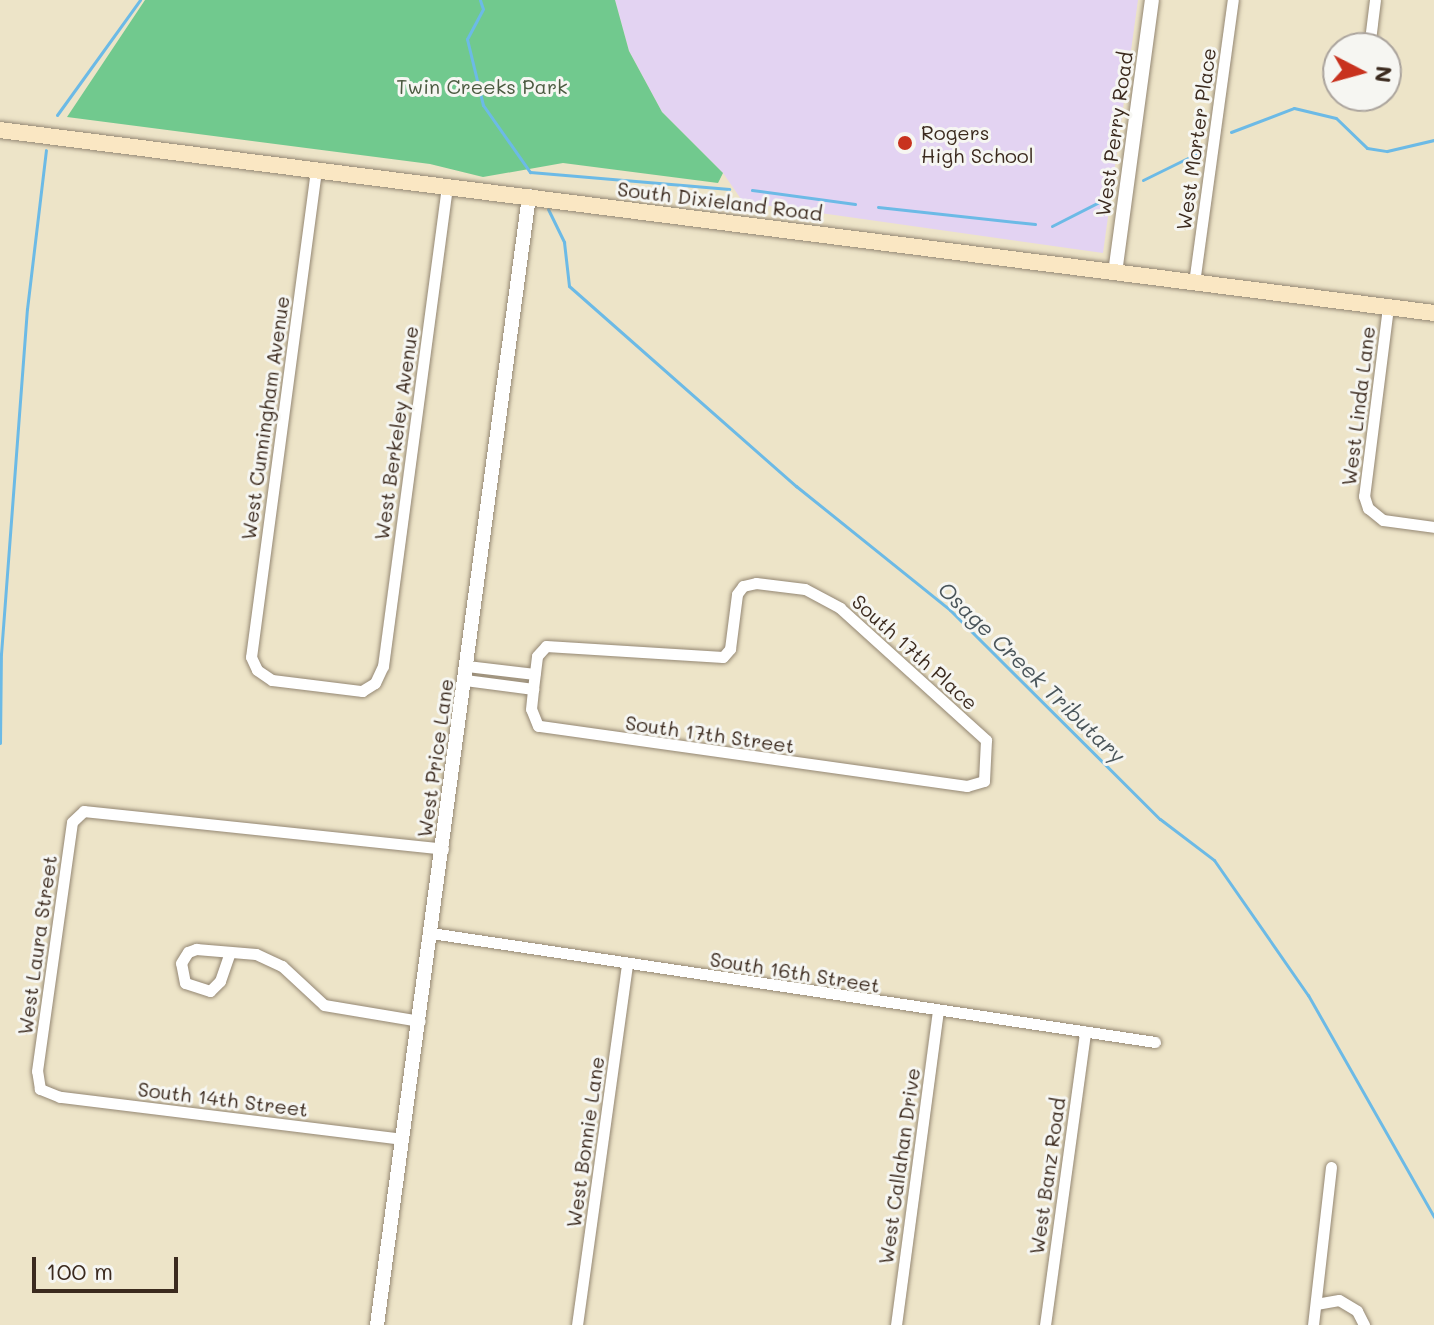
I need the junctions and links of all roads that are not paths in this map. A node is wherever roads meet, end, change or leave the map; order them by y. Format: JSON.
{"nodes":[{"id":1,"x":1152,"y":0,"type":"edge"},
{"id":2,"x":1233,"y":0,"type":"edge"},
{"id":3,"x":1375,"y":0,"type":"edge"},
{"id":4,"x":1371,"y":32,"type":"edge"},
{"id":5,"x":0,"y":130,"type":"edge"},
{"id":6,"x":316,"y":170,"type":"junction"},
{"id":7,"x":447,"y":186,"type":"junction"},
{"id":8,"x":529,"y":196,"type":"junction"},
{"id":9,"x":1115,"y":273,"type":"junction"},
{"id":10,"x":1194,"y":283,"type":"junction"},
{"id":11,"x":1388,"y":307,"type":"junction"},
{"id":12,"x":1434,"y":313,"type":"edge"},
{"id":13,"x":1434,"y":527,"type":"edge"},
{"id":14,"x":466,"y":673,"type":"junction"},
{"id":15,"x":535,"y":674,"type":"junction"},
{"id":16,"x":375,"y":683,"type":"joint"},
{"id":17,"x":533,"y":689,"type":"junction"},
{"id":18,"x":984,"y":781,"type":"joint"},
{"id":19,"x":443,"y":849,"type":"junction"},
{"id":20,"x":431,"y":933,"type":"junction"},
{"id":21,"x":230,"y":952,"type":"junction"},
{"id":22,"x":627,"y":964,"type":"junction"},
{"id":23,"x":938,"y":1012,"type":"junction"},
{"id":24,"x":420,"y":1021,"type":"junction"},
{"id":25,"x":1085,"y":1032,"type":"junction"},
{"id":26,"x":1155,"y":1042,"type":"dead end"},
{"id":27,"x":40,"y":1089,"type":"joint"},
{"id":28,"x":403,"y":1139,"type":"junction"},
{"id":29,"x":1331,"y":1167,"type":"dead end"},
{"id":30,"x":1316,"y":1304,"type":"junction"},
{"id":31,"x":377,"y":1325,"type":"edge"},
{"id":32,"x":577,"y":1325,"type":"edge"},
{"id":33,"x":896,"y":1325,"type":"edge"},
{"id":34,"x":1045,"y":1325,"type":"edge"},
{"id":35,"x":1313,"y":1325,"type":"edge"},
{"id":36,"x":1364,"y":1325,"type":"edge"}],
"edges":[{"from":1,"to":9,"type":"street","name":"West Perry Road"},
{"from":2,"to":10,"type":"street","name":"West Morter Place"},
{"from":3,"to":4,"type":"street"},
{"from":5,"to":6,"type":"main road","name":"South Dixieland Road"},
{"from":6,"to":7,"type":"main road","name":"South Dixieland Road"},
{"from":6,"to":16,"type":"street","name":"West Cunningham Avenue"},
{"from":7,"to":8,"type":"main road","name":"South Dixieland Road"},
{"from":7,"to":16,"type":"street","name":"West Berkeley Avenue"},
{"from":8,"to":9,"type":"main road","name":"South Dixieland Road"},
{"from":8,"to":14,"type":"street","name":"West Price Lane"},
{"from":9,"to":10,"type":"main road","name":"South Dixieland Road"},
{"from":10,"to":11,"type":"main road","name":"South Dixieland Road"},
{"from":11,"to":12,"type":"main road","name":"South Dixieland Road"},
{"from":11,"to":13,"type":"street","name":"West Linda Lane"},
{"from":14,"to":15,"type":"street"},
{"from":14,"to":17,"type":"street"},
{"from":14,"to":19,"type":"street","name":"West Price Lane"},
{"from":15,"to":17,"type":"street","name":"South 17th Place"},
{"from":15,"to":18,"type":"street","name":"South 17th Place"},
{"from":17,"to":18,"type":"street","name":"South 17th Street"},
{"from":19,"to":20,"type":"street","name":"West Price Lane"},
{"from":19,"to":27,"type":"street","name":"West Laura Street"},
{"from":20,"to":22,"type":"street","name":"South 16th Street"},
{"from":20,"to":24,"type":"street","name":"West Price Lane"},
{"from":21,"to":21,"type":"street"},
{"from":21,"to":24,"type":"street"},
{"from":22,"to":23,"type":"street","name":"South 16th Street"},
{"from":22,"to":32,"type":"street","name":"West Bonnie Lane"},
{"from":23,"to":25,"type":"street","name":"South 16th Street"},
{"from":23,"to":33,"type":"street","name":"West Callahan Drive"},
{"from":24,"to":28,"type":"street","name":"West Price Lane"},
{"from":25,"to":26,"type":"street","name":"South 16th Street"},
{"from":25,"to":34,"type":"street","name":"West Banz Road"},
{"from":27,"to":28,"type":"street","name":"South 14th Street"},
{"from":28,"to":31,"type":"street","name":"West Price Lane"},
{"from":29,"to":30,"type":"street"},
{"from":30,"to":35,"type":"street"},
{"from":30,"to":36,"type":"street"}]}
